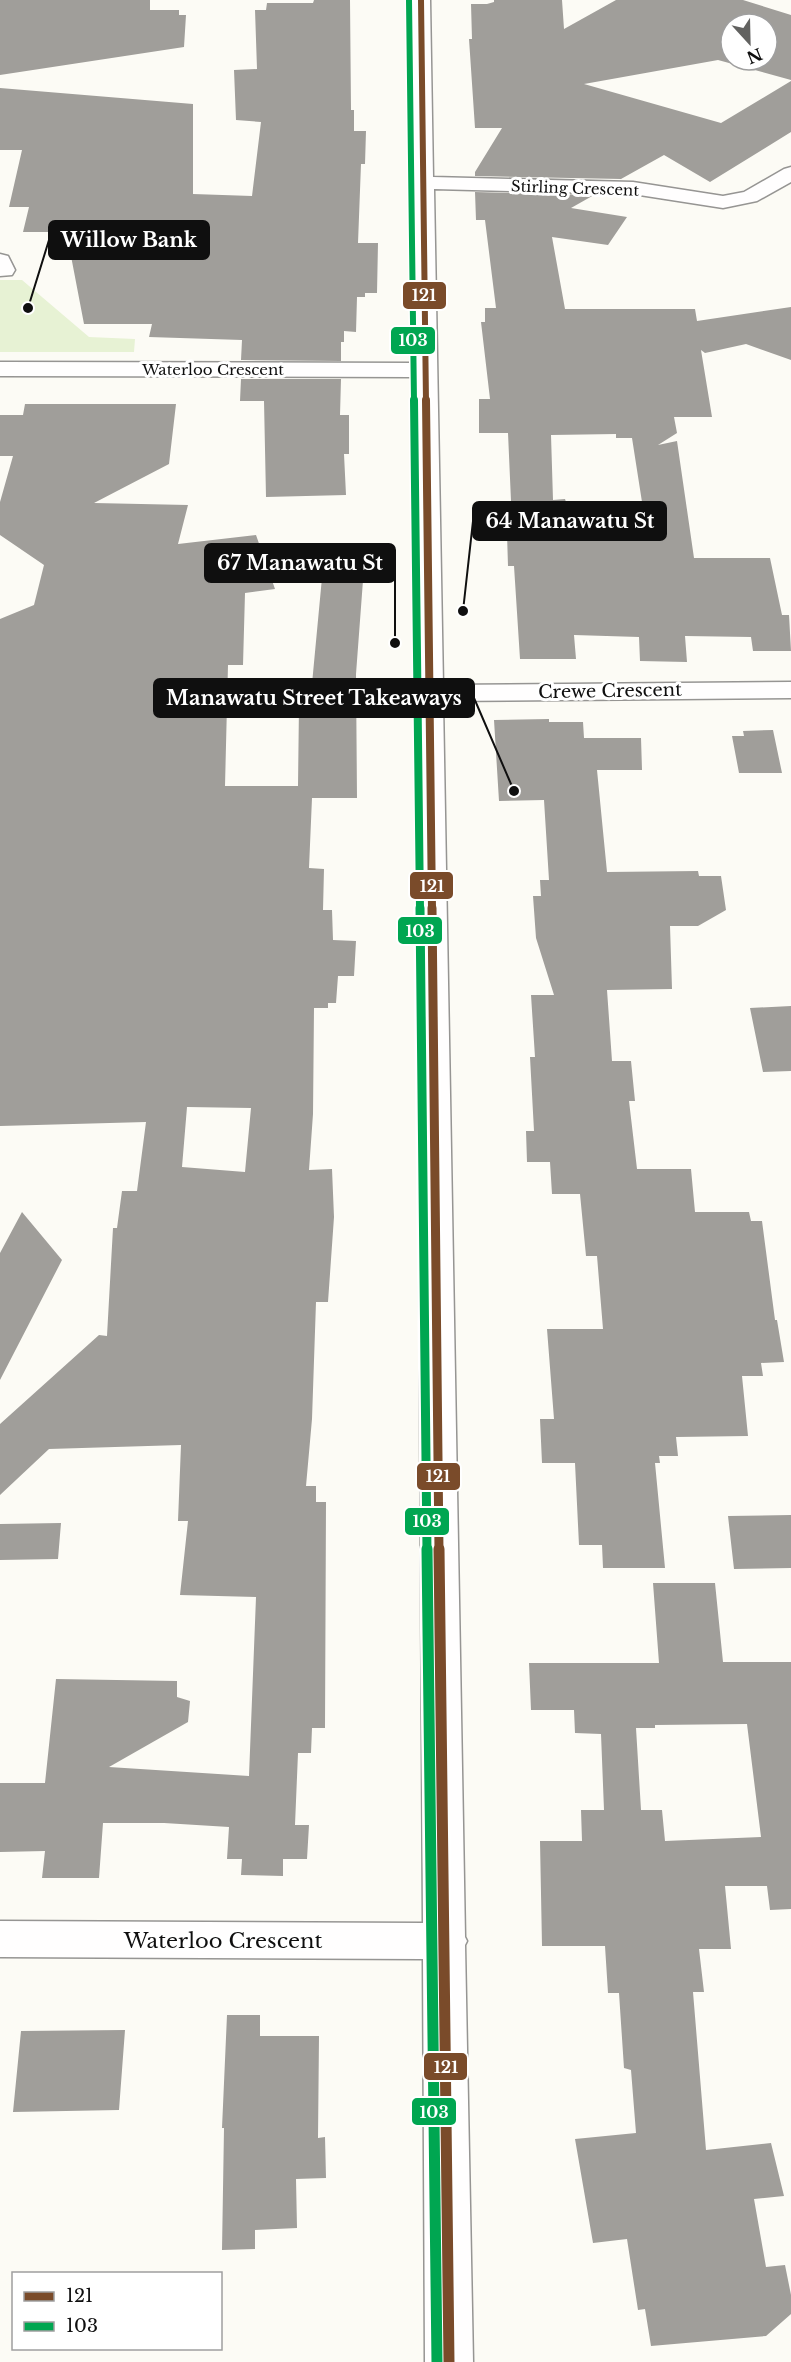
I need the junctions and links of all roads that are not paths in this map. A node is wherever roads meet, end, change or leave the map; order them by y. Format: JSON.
{"nodes":[{"id":1,"x":421,"y":0,"type":"edge"},
{"id":2,"x":791,"y":173,"type":"edge"},
{"id":3,"x":423,"y":183,"type":"junction"},
{"id":4,"x":0,"y":369,"type":"edge"},
{"id":5,"x":426,"y":370,"type":"junction"},
{"id":6,"x":791,"y":690,"type":"edge"},
{"id":7,"x":429,"y":693,"type":"junction"},
{"id":8,"x":0,"y":1939,"type":"edge"},
{"id":9,"x":446,"y":1941,"type":"junction"},
{"id":10,"x":449,"y":2362,"type":"edge"}],
"edges":[{"from":1,"to":3,"type":"street"},
{"from":2,"to":3,"type":"street","name":"Stirling Crescent"},
{"from":3,"to":5,"type":"street"},
{"from":4,"to":5,"type":"street","name":"Waterloo Crescent"},
{"from":5,"to":7,"type":"street"},
{"from":6,"to":7,"type":"street","name":"Crewe Crescent"},
{"from":7,"to":9,"type":"street"},
{"from":8,"to":9,"type":"street","name":"Waterloo Crescent"},
{"from":9,"to":10,"type":"street"}]}
